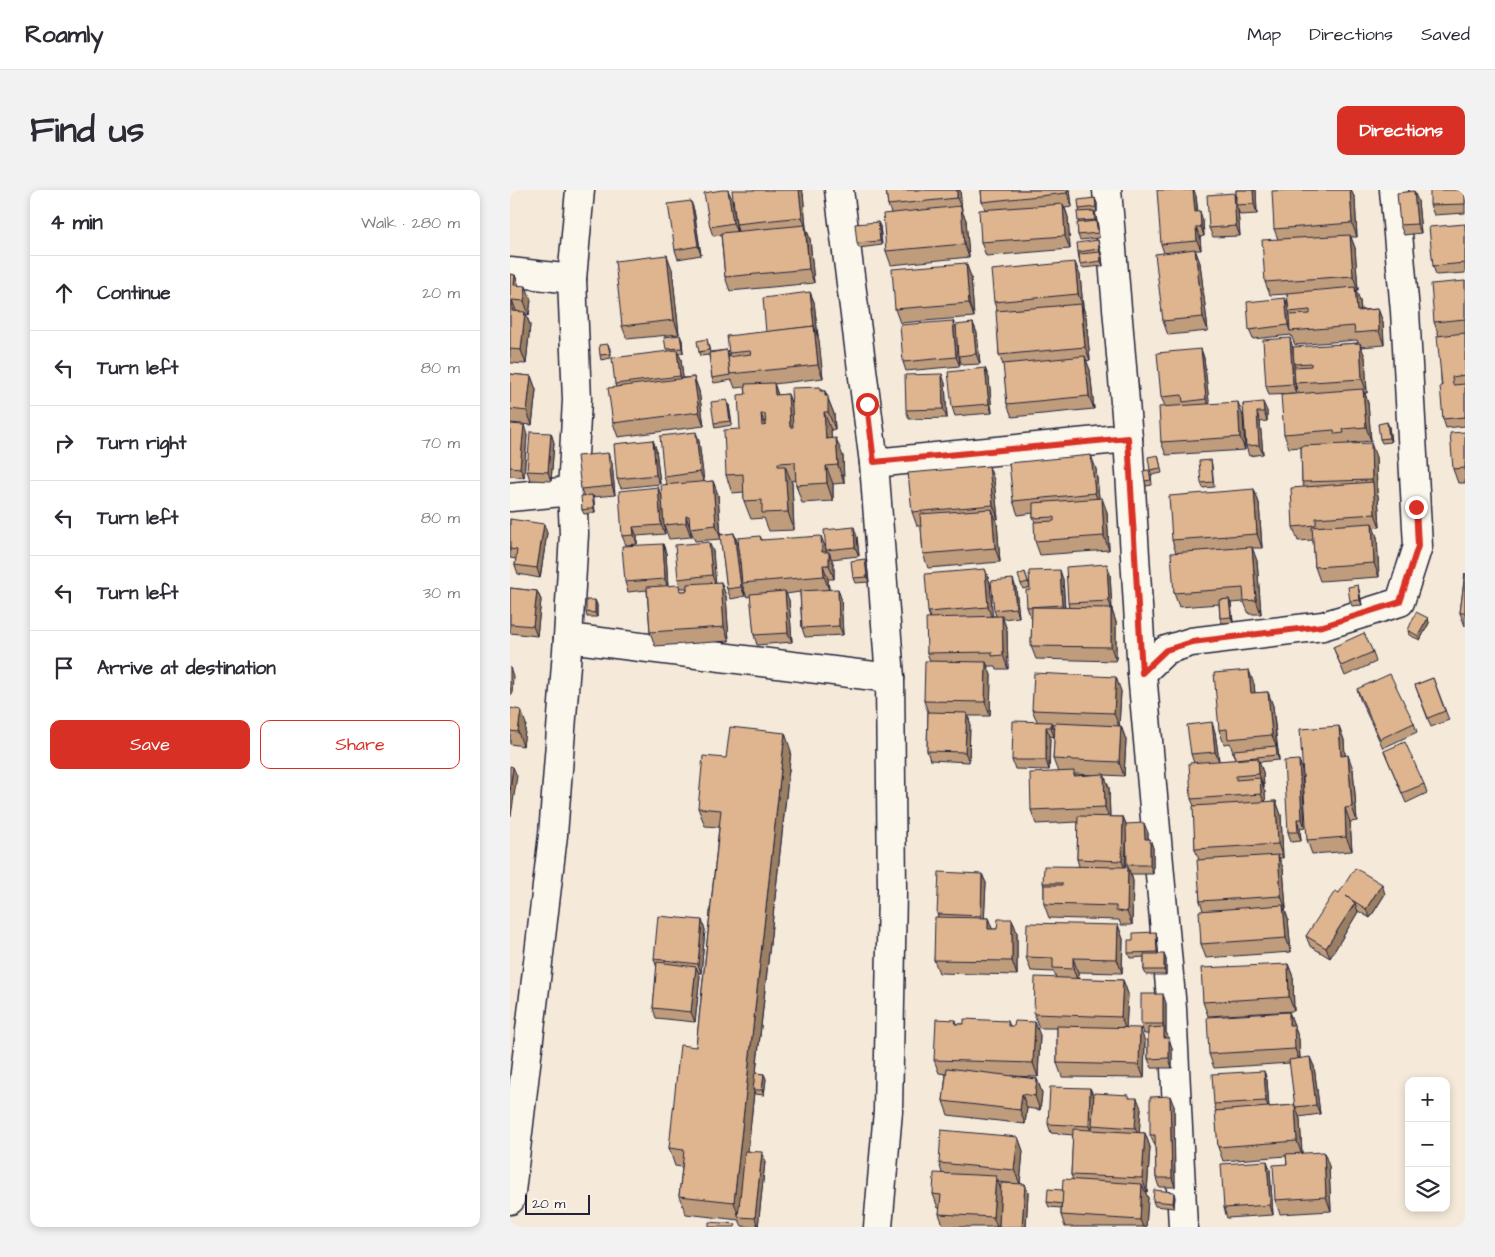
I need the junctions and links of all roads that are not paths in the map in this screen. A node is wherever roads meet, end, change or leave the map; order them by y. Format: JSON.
{"nodes":[{"id":1,"x":580,"y":190,"type":"edge"},
{"id":2,"x":839,"y":190,"type":"edge"},
{"id":3,"x":1107,"y":190,"type":"edge"},
{"id":4,"x":1394,"y":190,"type":"edge"},
{"id":5,"x":510,"y":272,"type":"edge"},
{"id":6,"x":572,"y":278,"type":"junction"},
{"id":7,"x":1128,"y":438,"type":"junction"},
{"id":8,"x":874,"y":462,"type":"junction"},
{"id":9,"x":572,"y":491,"type":"junction"},
{"id":10,"x":510,"y":497,"type":"edge"},
{"id":11,"x":568,"y":638,"type":"junction"},
{"id":12,"x":1142,"y":673,"type":"junction"},
{"id":13,"x":890,"y":678,"type":"junction"},
{"id":14,"x":510,"y":1200,"type":"edge"},
{"id":15,"x":878,"y":1227,"type":"edge"},
{"id":16,"x":1183,"y":1227,"type":"edge"}],
"edges":[{"from":1,"to":6,"type":"street"},
{"from":2,"to":8,"type":"street"},
{"from":3,"to":7,"type":"street"},
{"from":4,"to":12,"type":"street"},
{"from":5,"to":6,"type":"street"},
{"from":6,"to":9,"type":"street"},
{"from":7,"to":8,"type":"street"},
{"from":7,"to":12,"type":"street"},
{"from":8,"to":13,"type":"street"},
{"from":9,"to":10,"type":"street"},
{"from":9,"to":11,"type":"street"},
{"from":11,"to":13,"type":"street"},
{"from":11,"to":14,"type":"street"},
{"from":12,"to":16,"type":"street"},
{"from":13,"to":15,"type":"street"}]}
